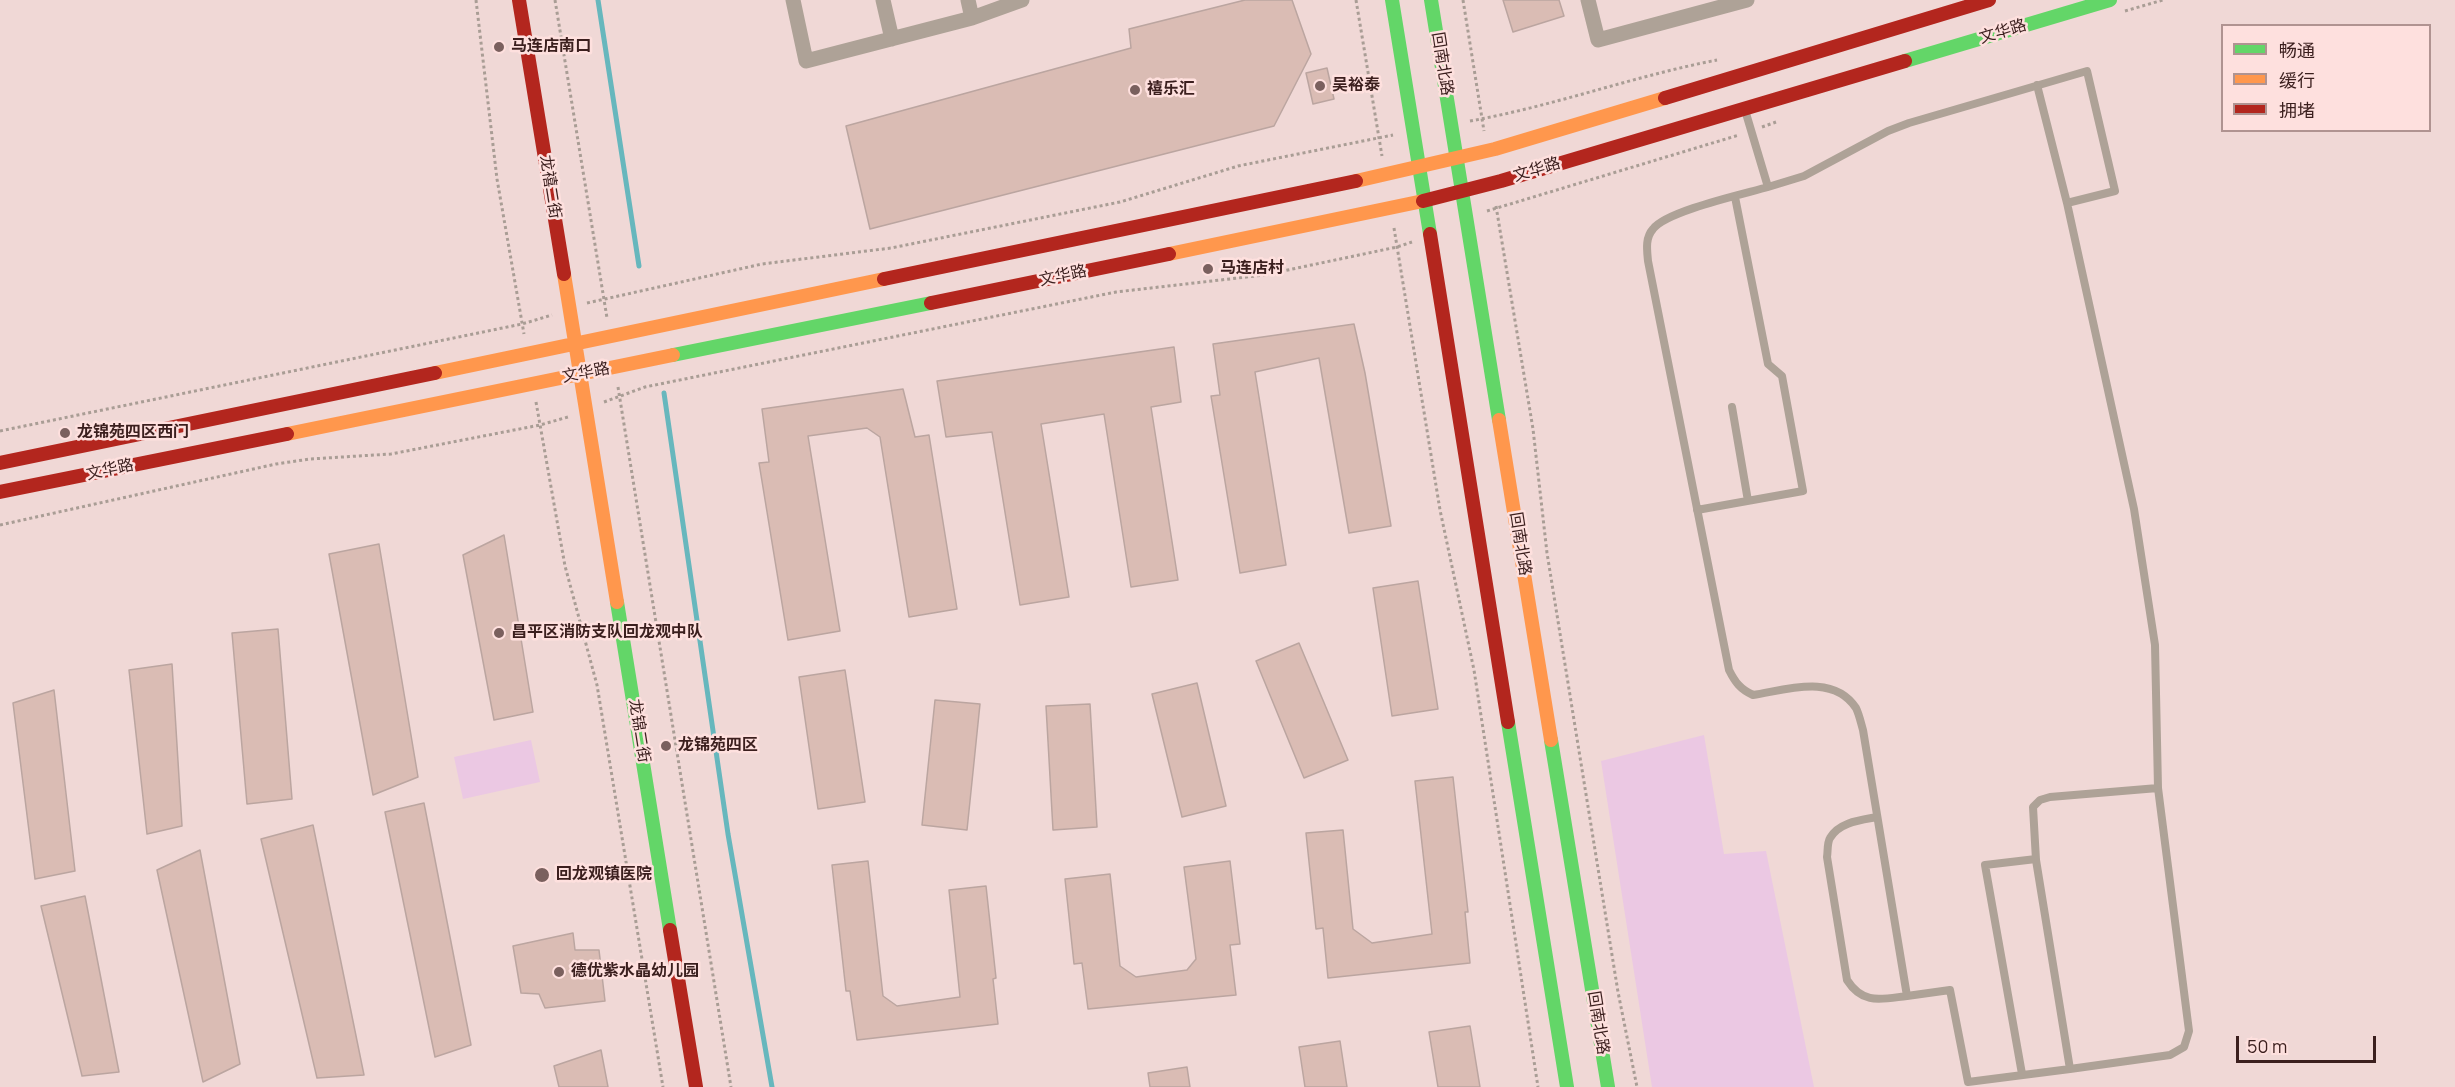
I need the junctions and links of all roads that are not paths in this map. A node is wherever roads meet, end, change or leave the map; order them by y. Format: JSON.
{"nodes":[{"id":1,"x":519,"y":0,"type":"edge"},
{"id":2,"x":793,"y":0,"type":"edge"},
{"id":3,"x":883,"y":0,"type":"edge"},
{"id":4,"x":968,"y":0,"type":"edge"},
{"id":5,"x":1022,"y":0,"type":"edge"},
{"id":6,"x":1392,"y":0,"type":"edge"},
{"id":7,"x":1431,"y":0,"type":"edge"},
{"id":8,"x":1588,"y":0,"type":"edge"},
{"id":9,"x":1747,"y":0,"type":"edge"},
{"id":10,"x":1989,"y":0,"type":"edge"},
{"id":11,"x":2110,"y":0,"type":"edge"},
{"id":12,"x":972,"y":18,"type":"junction"},
{"id":13,"x":892,"y":39,"type":"junction"},
{"id":14,"x":2037,"y":86,"type":"junction"},
{"id":15,"x":1745,"y":109,"type":"junction"},
{"id":16,"x":1457,"y":158,"type":"junction"},
{"id":17,"x":1419,"y":167,"type":"junction"},
{"id":18,"x":1768,"y":187,"type":"junction"},
{"id":19,"x":1462,"y":191,"type":"junction"},
{"id":20,"x":1735,"y":197,"type":"junction"},
{"id":21,"x":1424,"y":201,"type":"junction"},
{"id":22,"x":2067,"y":203,"type":"junction"},
{"id":23,"x":576,"y":343,"type":"junction"},
{"id":24,"x":580,"y":374,"type":"junction"},
{"id":25,"x":1732,"y":407,"type":"dead end"},
{"id":26,"x":0,"y":463,"type":"edge"},
{"id":27,"x":0,"y":492,"type":"edge"},
{"id":28,"x":1748,"y":501,"type":"junction"},
{"id":29,"x":1697,"y":510,"type":"junction"},
{"id":30,"x":2158,"y":788,"type":"junction"},
{"id":31,"x":1877,"y":817,"type":"junction"},
{"id":32,"x":2037,"y":859,"type":"junction"},
{"id":33,"x":1907,"y":996,"type":"junction"},
{"id":34,"x":2070,"y":1069,"type":"junction"},
{"id":35,"x":2022,"y":1074,"type":"junction"},
{"id":36,"x":696,"y":1087,"type":"edge"},
{"id":37,"x":1567,"y":1087,"type":"edge"},
{"id":38,"x":1608,"y":1087,"type":"edge"}],
"edges":[{"from":1,"to":23,"type":"street","name":"龙禧二街"},
{"from":2,"to":13,"type":"street"},
{"from":3,"to":13,"type":"street"},
{"from":4,"to":12,"type":"street"},
{"from":5,"to":12,"type":"street"},
{"from":6,"to":17,"type":"street"},
{"from":7,"to":16,"type":"street","name":"回南北路"},
{"from":8,"to":9,"type":"street"},
{"from":10,"to":16,"type":"street","name":"文华路"},
{"from":11,"to":15,"type":"street","name":"文华路"},
{"from":12,"to":13,"type":"street"},
{"from":14,"to":18,"type":"lane"},
{"from":14,"to":22,"type":"lane"},
{"from":14,"to":22,"type":"lane"},
{"from":15,"to":18,"type":"lane"},
{"from":15,"to":19,"type":"street","name":"文华路"},
{"from":16,"to":17,"type":"street","name":"文华路"},
{"from":16,"to":19,"type":"street","name":"回南北路"},
{"from":17,"to":21,"type":"street"},
{"from":17,"to":23,"type":"street","name":"文华路"},
{"from":18,"to":20,"type":"lane"},
{"from":19,"to":21,"type":"street","name":"文华路"},
{"from":19,"to":38,"type":"street","name":"回南北路"},
{"from":20,"to":28,"type":"lane"},
{"from":20,"to":29,"type":"lane"},
{"from":21,"to":24,"type":"street","name":"文华路"},
{"from":21,"to":37,"type":"street"},
{"from":22,"to":30,"type":"lane"},
{"from":23,"to":24,"type":"street","name":"龙禧二街"},
{"from":23,"to":26,"type":"street","name":"文华路"},
{"from":24,"to":27,"type":"street","name":"文华路"},
{"from":24,"to":36,"type":"street","name":"龙锦二街"},
{"from":25,"to":28,"type":"lane"},
{"from":28,"to":29,"type":"lane"},
{"from":29,"to":31,"type":"lane"},
{"from":30,"to":32,"type":"lane"},
{"from":30,"to":34,"type":"lane"},
{"from":31,"to":33,"type":"lane"},
{"from":31,"to":33,"type":"lane"},
{"from":32,"to":34,"type":"lane"},
{"from":32,"to":35,"type":"lane"},
{"from":33,"to":35,"type":"lane"},
{"from":34,"to":35,"type":"lane"}]}
